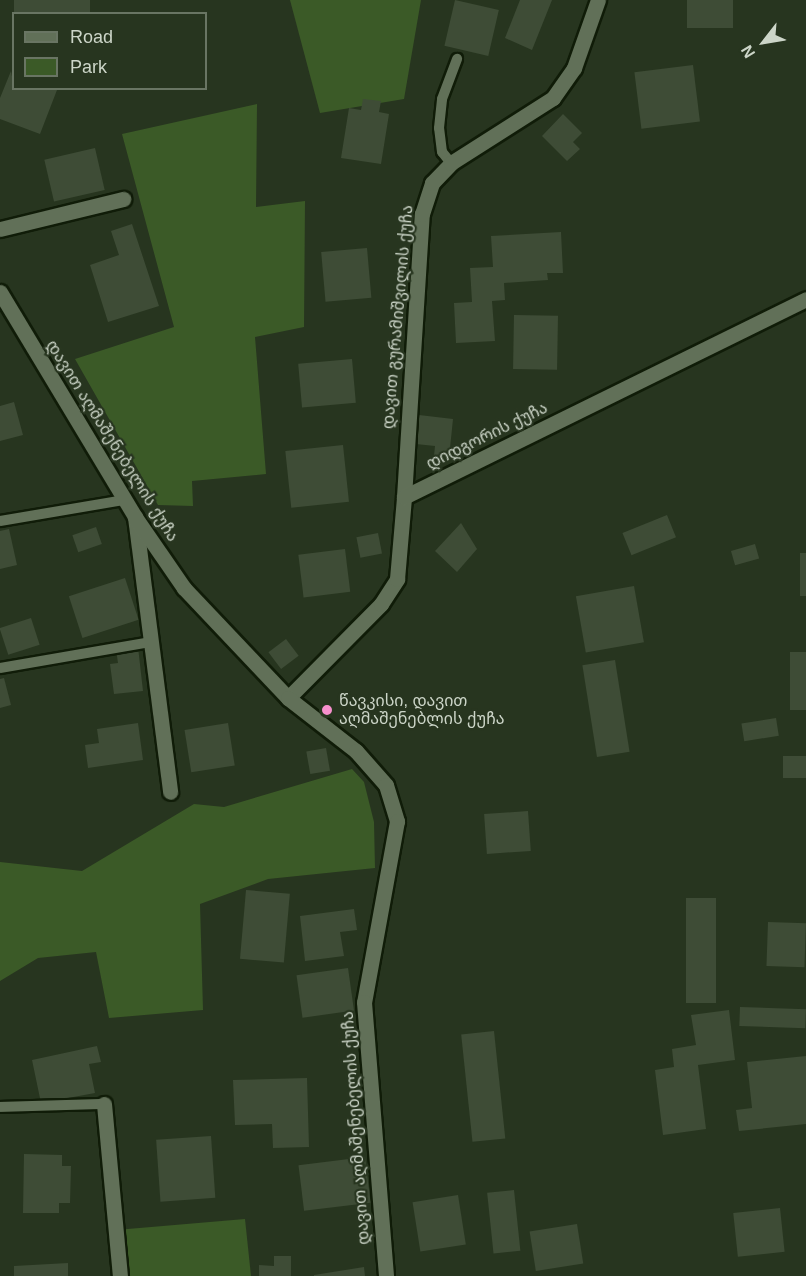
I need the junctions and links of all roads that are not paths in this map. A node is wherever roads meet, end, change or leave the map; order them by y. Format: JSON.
{"nodes":[{"id":1,"x":598,"y":0,"type":"edge"},
{"id":2,"x":457,"y":59,"type":"dead end"},
{"id":3,"x":451,"y":163,"type":"junction"},
{"id":4,"x":123,"y":199,"type":"dead end"},
{"id":5,"x":0,"y":229,"type":"edge"},
{"id":6,"x":0,"y":292,"type":"edge"},
{"id":7,"x":806,"y":299,"type":"edge"},
{"id":8,"x":404,"y":497,"type":"junction"},
{"id":9,"x":124,"y":500,"type":"junction"},
{"id":10,"x":135,"y":517,"type":"junction"},
{"id":11,"x":0,"y":520,"type":"edge"},
{"id":12,"x":151,"y":642,"type":"junction"},
{"id":13,"x":0,"y":668,"type":"edge"},
{"id":14,"x":288,"y":698,"type":"junction"},
{"id":15,"x":170,"y":792,"type":"dead end"},
{"id":16,"x":104,"y":1104,"type":"joint"},
{"id":17,"x":0,"y":1107,"type":"edge"},
{"id":18,"x":120,"y":1276,"type":"edge"},
{"id":19,"x":386,"y":1276,"type":"edge"}],
"edges":[{"from":1,"to":3,"type":"street","name":"დავით გურამიშვილის ქუჩა"},
{"from":2,"to":3,"type":"lane"},
{"from":3,"to":8,"type":"street","name":"დავით გურამიშვილის ქუჩა"},
{"from":4,"to":5,"type":"street"},
{"from":6,"to":9,"type":"street","name":"დავით აღმაშენებელის ქუჩა"},
{"from":7,"to":8,"type":"street","name":"დიდგორის ქუჩა"},
{"from":8,"to":14,"type":"street"},
{"from":9,"to":10,"type":"street","name":"დავით აღმაშენებელის ქუჩა"},
{"from":9,"to":11,"type":"lane"},
{"from":10,"to":12,"type":"street"},
{"from":10,"to":14,"type":"street","name":"დავით აღმაშენებელის ქუჩა"},
{"from":12,"to":13,"type":"lane"},
{"from":12,"to":15,"type":"street"},
{"from":14,"to":19,"type":"street","name":"დავით აღმაშენებელის ქუჩა"},
{"from":16,"to":17,"type":"lane"},
{"from":16,"to":18,"type":"street"}]}
